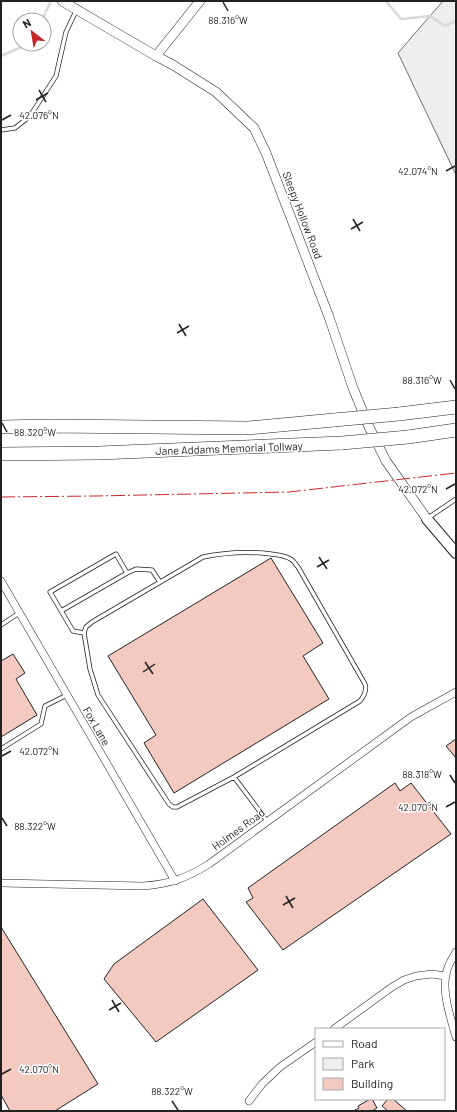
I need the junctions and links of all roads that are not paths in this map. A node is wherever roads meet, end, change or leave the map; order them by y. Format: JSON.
{"nodes":[{"id":1,"x":62,"y":1,"type":"edge"},
{"id":2,"x":200,"y":1,"type":"edge"},
{"id":3,"x":77,"y":10,"type":"junction"},
{"id":4,"x":156,"y":56,"type":"junction"},
{"id":5,"x":1,"y":130,"type":"edge"},
{"id":6,"x":456,"y":407,"type":"edge"},
{"id":7,"x":1,"y":427,"type":"edge"},
{"id":8,"x":456,"y":430,"type":"edge"},
{"id":9,"x":1,"y":454,"type":"edge"},
{"id":10,"x":456,"y":499,"type":"edge"},
{"id":11,"x":427,"y":519,"type":"junction"},
{"id":12,"x":456,"y":553,"type":"edge"},
{"id":13,"x":128,"y":572,"type":"junction"},
{"id":14,"x":1,"y":581,"type":"edge"},
{"id":15,"x":160,"y":582,"type":"junction"},
{"id":16,"x":61,"y":611,"type":"junction"},
{"id":17,"x":19,"y":613,"type":"junction"},
{"id":18,"x":1,"y":624,"type":"edge"},
{"id":19,"x":84,"y":633,"type":"junction"},
{"id":20,"x":456,"y":692,"type":"edge"},
{"id":21,"x":67,"y":695,"type":"junction"},
{"id":22,"x":1,"y":749,"type":"edge"},
{"id":23,"x":234,"y":777,"type":"junction"},
{"id":24,"x":267,"y":821,"type":"junction"},
{"id":25,"x":175,"y":881,"type":"junction"},
{"id":26,"x":1,"y":883,"type":"edge"},
{"id":27,"x":456,"y":952,"type":"edge"},
{"id":28,"x":445,"y":976,"type":"junction"},
{"id":29,"x":335,"y":1028,"type":"edge"},
{"id":30,"x":456,"y":1037,"type":"edge"},
{"id":31,"x":315,"y":1043,"type":"edge"},
{"id":32,"x":249,"y":1101,"type":"dead end"}],
"edges":[{"from":1,"to":3,"type":"street","name":"Sleepy Hollow Road"},
{"from":2,"to":4,"type":"street"},
{"from":3,"to":4,"type":"street","name":"Sleepy Hollow Road"},
{"from":3,"to":5,"type":"lane"},
{"from":4,"to":11,"type":"street","name":"Sleepy Hollow Road"},
{"from":6,"to":7,"type":"highway","name":"Jane Addams Memorial Tollway","bridge":true},
{"from":8,"to":9,"type":"highway","name":"Jane Addams Memorial Tollway","bridge":true},
{"from":10,"to":11,"type":"lane"},
{"from":11,"to":12,"type":"main road"},
{"from":13,"to":15,"type":"lane"},
{"from":13,"to":16,"type":"lane"},
{"from":13,"to":16,"type":"lane"},
{"from":14,"to":17,"type":"street","name":"Fox Lane"},
{"from":15,"to":19,"type":"lane"},
{"from":15,"to":23,"type":"lane"},
{"from":16,"to":19,"type":"lane"},
{"from":17,"to":18,"type":"lane"},
{"from":17,"to":21,"type":"street","name":"Fox Lane"},
{"from":19,"to":23,"type":"lane"},
{"from":20,"to":24,"type":"street","name":"Holmes Road"},
{"from":21,"to":22,"type":"lane"},
{"from":21,"to":25,"type":"street","name":"Fox Lane"},
{"from":23,"to":24,"type":"lane"},
{"from":24,"to":25,"type":"street","name":"Holmes Road"},
{"from":25,"to":26,"type":"street","name":"Holmes Road"},
{"from":27,"to":28,"type":"street"},
{"from":28,"to":29,"type":"street"},
{"from":28,"to":30,"type":"street"},
{"from":31,"to":32,"type":"street"}]}
